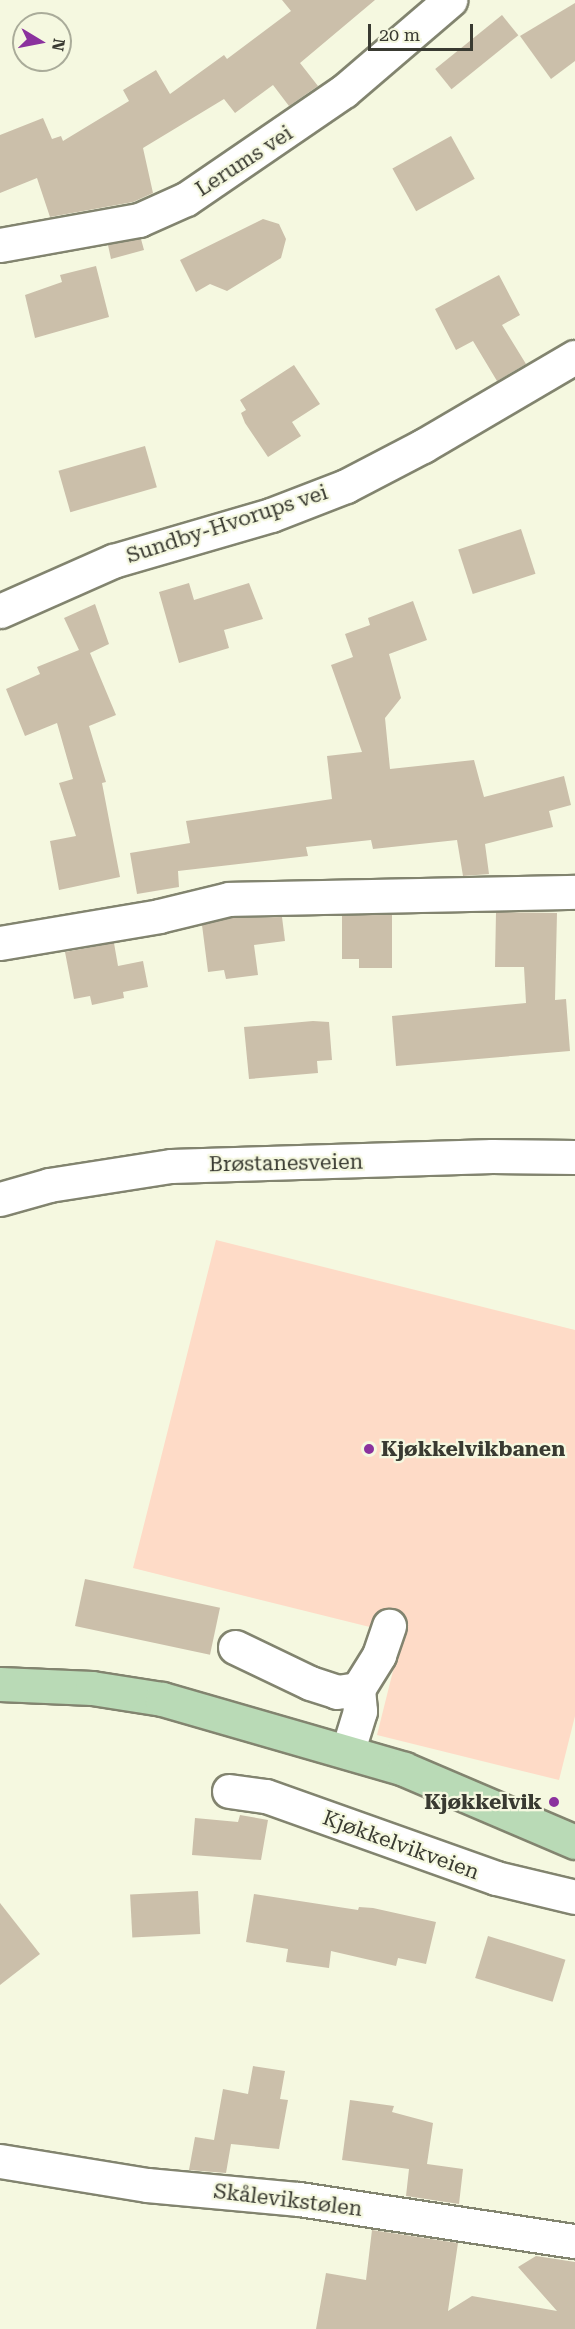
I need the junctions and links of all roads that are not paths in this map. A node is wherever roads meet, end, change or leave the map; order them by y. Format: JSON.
{"nodes":[{"id":1,"x":450,"y":0,"type":"edge"},
{"id":2,"x":0,"y":245,"type":"edge"},
{"id":3,"x":575,"y":357,"type":"edge"},
{"id":4,"x":0,"y":611,"type":"edge"},
{"id":5,"x":575,"y":892,"type":"edge"},
{"id":6,"x":0,"y":944,"type":"edge"},
{"id":7,"x":575,"y":1157,"type":"edge"},
{"id":8,"x":0,"y":1199,"type":"edge"},
{"id":9,"x":389,"y":1626,"type":"dead end"},
{"id":10,"x":235,"y":1647,"type":"dead end"},
{"id":11,"x":0,"y":1684,"type":"edge"},
{"id":12,"x":358,"y":1689,"type":"junction"},
{"id":13,"x":348,"y":1750,"type":"junction"},
{"id":14,"x":228,"y":1791,"type":"dead end"},
{"id":15,"x":575,"y":1842,"type":"edge"},
{"id":16,"x":575,"y":1898,"type":"edge"},
{"id":17,"x":0,"y":2161,"type":"edge"},
{"id":18,"x":575,"y":2241,"type":"edge"}],
"edges":[{"from":1,"to":2,"type":"street","name":"Lerums vei"},
{"from":3,"to":4,"type":"street","name":"Sundby-Hvorups vei"},
{"from":5,"to":6,"type":"street"},
{"from":7,"to":8,"type":"street","name":"Brøstanesveien"},
{"from":9,"to":12,"type":"street"},
{"from":10,"to":12,"type":"street"},
{"from":11,"to":13,"type":"main road"},
{"from":12,"to":13,"type":"street"},
{"from":13,"to":15,"type":"main road"},
{"from":14,"to":16,"type":"street","name":"Kjøkkelvikveien"},
{"from":17,"to":18,"type":"street","name":"Skålevikstølen"}]}
